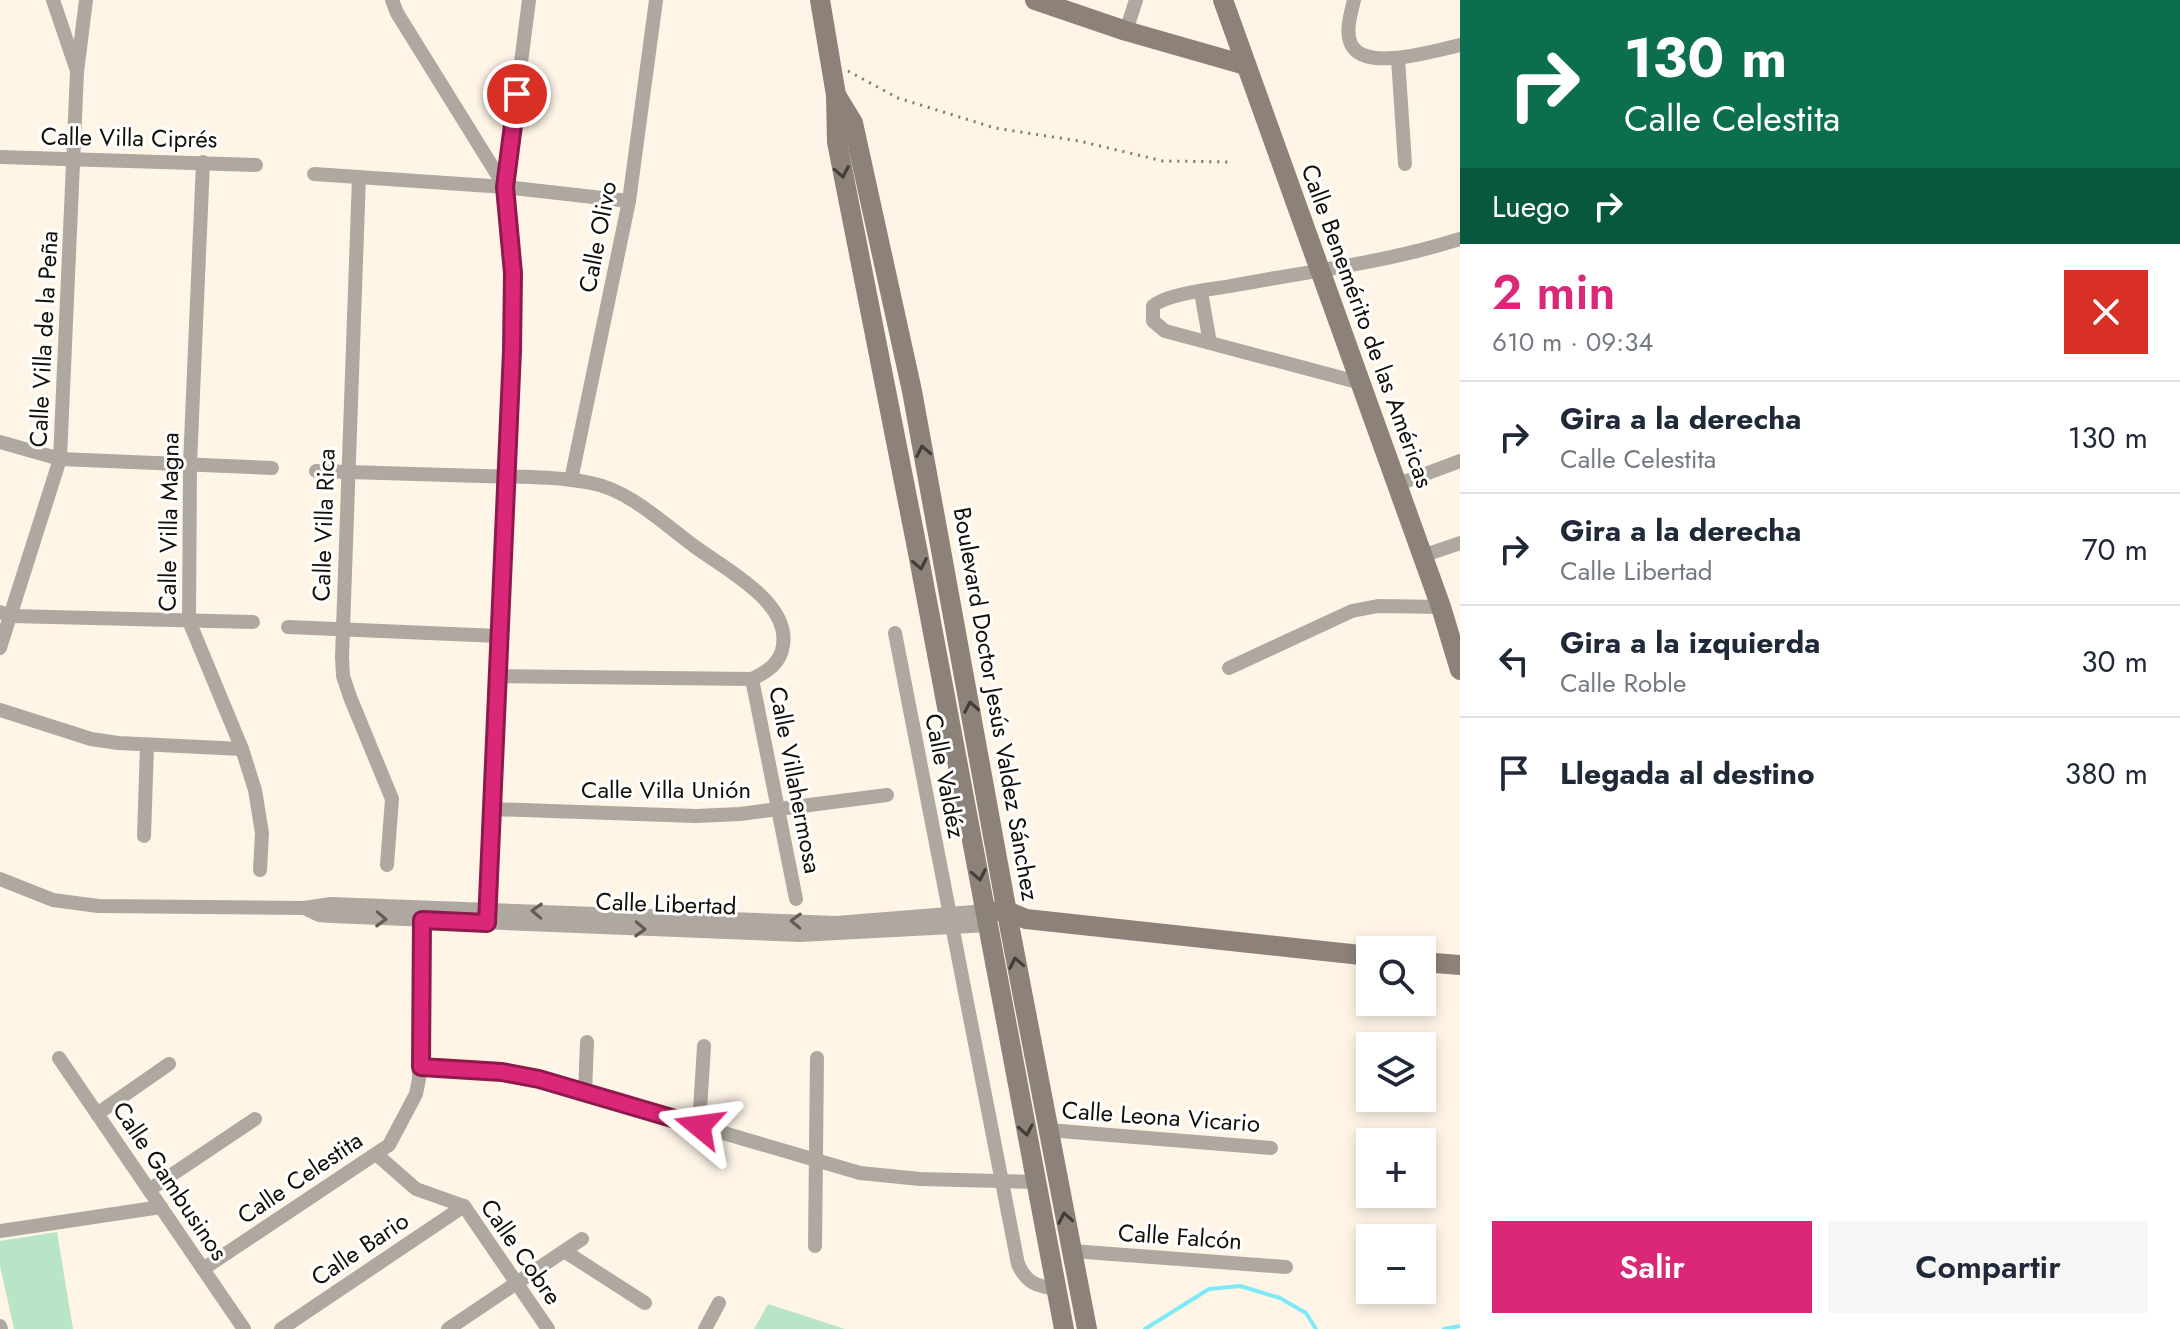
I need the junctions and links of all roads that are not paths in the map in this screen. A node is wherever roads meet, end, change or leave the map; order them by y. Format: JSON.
{"nodes":[{"id":1,"x":53,"y":0,"type":"edge"},
{"id":2,"x":86,"y":0,"type":"edge"},
{"id":3,"x":392,"y":0,"type":"edge"},
{"id":4,"x":529,"y":0,"type":"edge"},
{"id":5,"x":656,"y":0,"type":"edge"},
{"id":6,"x":820,"y":0,"type":"edge"},
{"id":7,"x":1136,"y":0,"type":"edge"},
{"id":8,"x":1223,"y":0,"type":"edge"},
{"id":9,"x":1354,"y":0,"type":"edge"},
{"id":10,"x":1038,"y":1,"type":"edge"},
{"id":11,"x":1126,"y":31,"type":"junction"},
{"id":12,"x":1460,"y":45,"type":"edge"},
{"id":13,"x":1398,"y":59,"type":"junction"},
{"id":14,"x":1245,"y":65,"type":"junction"},
{"id":15,"x":77,"y":72,"type":"junction"},
{"id":16,"x":836,"y":95,"type":"junction"},
{"id":17,"x":0,"y":157,"type":"edge"},
{"id":18,"x":74,"y":160,"type":"junction"},
{"id":19,"x":203,"y":162,"type":"junction"},
{"id":20,"x":1405,"y":164,"type":"dead end"},
{"id":21,"x":256,"y":165,"type":"dead end"},
{"id":22,"x":314,"y":174,"type":"dead end"},
{"id":23,"x":359,"y":177,"type":"junction"},
{"id":24,"x":505,"y":187,"type":"junction"},
{"id":25,"x":629,"y":201,"type":"junction"},
{"id":26,"x":1460,"y":239,"type":"edge"},
{"id":27,"x":1319,"y":270,"type":"junction"},
{"id":28,"x":1201,"y":292,"type":"junction"},
{"id":29,"x":1210,"y":343,"type":"junction"},
{"id":30,"x":1361,"y":383,"type":"junction"},
{"id":31,"x":0,"y":442,"type":"edge"},
{"id":32,"x":60,"y":459,"type":"junction"},
{"id":33,"x":1460,"y":461,"type":"edge"},
{"id":34,"x":190,"y":464,"type":"junction"},
{"id":35,"x":272,"y":468,"type":"dead end"},
{"id":36,"x":316,"y":471,"type":"dead end"},
{"id":37,"x":349,"y":472,"type":"junction"},
{"id":38,"x":504,"y":477,"type":"junction"},
{"id":39,"x":571,"y":480,"type":"junction"},
{"id":40,"x":1396,"y":485,"type":"junction"},
{"id":41,"x":935,"y":515,"type":"junction"},
{"id":42,"x":912,"y":521,"type":"junction"},
{"id":43,"x":1460,"y":543,"type":"edge"},
{"id":44,"x":1422,"y":556,"type":"junction"},
{"id":45,"x":1441,"y":607,"type":"junction"},
{"id":46,"x":5,"y":614,"type":"edge"},
{"id":47,"x":189,"y":621,"type":"junction"},
{"id":48,"x":253,"y":622,"type":"dead end"},
{"id":49,"x":288,"y":627,"type":"dead end"},
{"id":50,"x":342,"y":629,"type":"junction"},
{"id":51,"x":895,"y":633,"type":"dead end"},
{"id":52,"x":498,"y":636,"type":"junction"},
{"id":53,"x":0,"y":648,"type":"edge"},
{"id":54,"x":1229,"y":668,"type":"dead end"},
{"id":55,"x":1460,"y":670,"type":"edge"},
{"id":56,"x":497,"y":676,"type":"junction"},
{"id":57,"x":752,"y":679,"type":"junction"},
{"id":58,"x":0,"y":710,"type":"edge"},
{"id":59,"x":147,"y":746,"type":"junction"},
{"id":60,"x":242,"y":749,"type":"junction"},
{"id":61,"x":887,"y":795,"type":"dead end"},
{"id":62,"x":491,"y":809,"type":"junction"},
{"id":63,"x":780,"y":811,"type":"junction"},
{"id":64,"x":144,"y":836,"type":"dead end"},
{"id":65,"x":387,"y":865,"type":"dead end"},
{"id":66,"x":260,"y":870,"type":"dead end"},
{"id":67,"x":0,"y":879,"type":"edge"},
{"id":68,"x":796,"y":899,"type":"dead end"},
{"id":69,"x":304,"y":908,"type":"junction"},
{"id":70,"x":487,"y":916,"type":"junction"},
{"id":71,"x":1003,"y":918,"type":"junction"},
{"id":72,"x":422,"y":920,"type":"junction"},
{"id":73,"x":950,"y":920,"type":"junction"},
{"id":74,"x":1356,"y":955,"type":"edge"},
{"id":75,"x":1436,"y":963,"type":"edge"},
{"id":76,"x":1460,"y":965,"type":"edge"},
{"id":77,"x":587,"y":1042,"type":"dead end"},
{"id":78,"x":704,"y":1046,"type":"dead end"},
{"id":79,"x":59,"y":1058,"type":"dead end"},
{"id":80,"x":817,"y":1058,"type":"dead end"},
{"id":81,"x":169,"y":1064,"type":"dead end"},
{"id":82,"x":421,"y":1067,"type":"junction"},
{"id":83,"x":585,"y":1093,"type":"junction"},
{"id":84,"x":97,"y":1114,"type":"junction"},
{"id":85,"x":255,"y":1119,"type":"dead end"},
{"id":86,"x":699,"y":1126,"type":"junction"},
{"id":87,"x":1048,"y":1130,"type":"junction"},
{"id":88,"x":1271,"y":1148,"type":"dead end"},
{"id":89,"x":382,"y":1150,"type":"junction"},
{"id":90,"x":816,"y":1162,"type":"junction"},
{"id":91,"x":1001,"y":1182,"type":"junction"},
{"id":92,"x":1036,"y":1182,"type":"junction"},
{"id":93,"x":149,"y":1190,"type":"junction"},
{"id":94,"x":464,"y":1206,"type":"junction"},
{"id":95,"x":161,"y":1207,"type":"junction"},
{"id":96,"x":0,"y":1231,"type":"edge"},
{"id":97,"x":582,"y":1239,"type":"dead end"},
{"id":98,"x":815,"y":1246,"type":"dead end"},
{"id":99,"x":564,"y":1251,"type":"junction"},
{"id":100,"x":1072,"y":1251,"type":"junction"},
{"id":101,"x":1286,"y":1267,"type":"dead end"},
{"id":102,"x":203,"y":1269,"type":"junction"},
{"id":103,"x":517,"y":1283,"type":"junction"},
{"id":104,"x":1055,"y":1289,"type":"junction"},
{"id":105,"x":645,"y":1303,"type":"dead end"},
{"id":106,"x":719,"y":1303,"type":"dead end"},
{"id":107,"x":1086,"y":1326,"type":"edge"},
{"id":108,"x":1064,"y":1327,"type":"edge"},
{"id":109,"x":244,"y":1329,"type":"edge"},
{"id":110,"x":281,"y":1329,"type":"edge"},
{"id":111,"x":448,"y":1329,"type":"edge"},
{"id":112,"x":548,"y":1329,"type":"edge"},
{"id":113,"x":705,"y":1329,"type":"edge"}],
"edges":[{"from":1,"to":15,"type":"street","name":"Calle Villa de la Peña"},
{"from":2,"to":15,"type":"street","name":"Calle Villa de la Peña"},
{"from":3,"to":24,"type":"street"},
{"from":4,"to":24,"type":"street"},
{"from":5,"to":25,"type":"street","name":"Calle Olivo"},
{"from":6,"to":16,"type":"main road","name":"Boulevard Doctor Jesús Valdez Sánchez"},
{"from":7,"to":11,"type":"street"},
{"from":8,"to":14,"type":"main road","name":"Calle Benemérito de las Américas"},
{"from":9,"to":13,"type":"street"},
{"from":10,"to":11,"type":"main road"},
{"from":11,"to":14,"type":"main road"},
{"from":12,"to":13,"type":"street"},
{"from":13,"to":20,"type":"street"},
{"from":14,"to":27,"type":"main road","name":"Calle Benemérito de las Américas"},
{"from":15,"to":18,"type":"street","name":"Calle Villa de la Peña"},
{"from":41,"to":16,"type":"main road","name":"Boulevard Doctor Jesús Valdez Sánchez","one_way":true},
{"from":16,"to":42,"type":"main road","name":"Boulevard Doctor Jesús Valdez Sánchez","one_way":true},
{"from":17,"to":18,"type":"street","name":"Calle Villa Ciprés"},
{"from":18,"to":19,"type":"street","name":"Calle Villa Ciprés"},
{"from":18,"to":32,"type":"street","name":"Calle Villa de la Peña"},
{"from":19,"to":21,"type":"street","name":"Calle Villa Ciprés"},
{"from":19,"to":34,"type":"street","name":"Calle Villa Magna"},
{"from":22,"to":23,"type":"street"},
{"from":23,"to":24,"type":"street"},
{"from":23,"to":37,"type":"street","name":"Calle Villa Rica"},
{"from":24,"to":25,"type":"street"},
{"from":24,"to":38,"type":"street"},
{"from":25,"to":39,"type":"street","name":"Calle Olivo"},
{"from":26,"to":27,"type":"street"},
{"from":27,"to":28,"type":"street"},
{"from":27,"to":30,"type":"main road","name":"Calle Benemérito de las Américas"},
{"from":28,"to":29,"type":"street"},
{"from":28,"to":29,"type":"street"},
{"from":29,"to":30,"type":"street"},
{"from":30,"to":40,"type":"main road","name":"Calle Benemérito de las Américas"},
{"from":31,"to":32,"type":"street"},
{"from":32,"to":34,"type":"street"},
{"from":32,"to":46,"type":"street","name":"Calle Villa de la Peña"},
{"from":33,"to":40,"type":"street"},
{"from":34,"to":35,"type":"street"},
{"from":34,"to":47,"type":"street","name":"Calle Villa Magna"},
{"from":36,"to":37,"type":"street","name":"Calle Villahermosa"},
{"from":37,"to":38,"type":"street","name":"Calle Villahermosa"},
{"from":37,"to":50,"type":"street","name":"Calle Villa Rica"},
{"from":38,"to":39,"type":"street","name":"Calle Villahermosa"},
{"from":38,"to":52,"type":"street"},
{"from":39,"to":57,"type":"street","name":"Calle Villahermosa"},
{"from":40,"to":44,"type":"main road","name":"Calle Benemérito de las Américas"},
{"from":41,"to":42,"type":"main road"},
{"from":71,"to":41,"type":"main road","name":"Boulevard Doctor Jesús Valdez Sánchez","one_way":true},
{"from":42,"to":71,"type":"main road","name":"Boulevard Doctor Jesús Valdez Sánchez","one_way":true},
{"from":43,"to":44,"type":"street"},
{"from":44,"to":45,"type":"main road","name":"Calle Benemérito de las Américas"},
{"from":45,"to":54,"type":"street"},
{"from":45,"to":55,"type":"main road","name":"Calle Benemérito de las Américas"},
{"from":46,"to":47,"type":"street"},
{"from":46,"to":53,"type":"street","name":"Calle Villa de la Peña"},
{"from":47,"to":48,"type":"street"},
{"from":47,"to":60,"type":"street","name":"Calle Villa Magna"},
{"from":49,"to":50,"type":"street"},
{"from":50,"to":52,"type":"street"},
{"from":50,"to":65,"type":"street","name":"Calle Villa Rica"},
{"from":51,"to":73,"type":"street","name":"Calle Valdéz"},
{"from":52,"to":56,"type":"street"},
{"from":56,"to":57,"type":"street"},
{"from":56,"to":62,"type":"street"},
{"from":57,"to":63,"type":"street","name":"Calle Villahermosa"},
{"from":58,"to":59,"type":"street"},
{"from":59,"to":60,"type":"street"},
{"from":59,"to":64,"type":"street"},
{"from":60,"to":66,"type":"street","name":"Calle Villa Magna"},
{"from":61,"to":63,"type":"street","name":"Calle Villa Unión"},
{"from":62,"to":63,"type":"street","name":"Calle Villa Unión"},
{"from":62,"to":70,"type":"street"},
{"from":63,"to":68,"type":"street","name":"Calle Villahermosa"},
{"from":67,"to":69,"type":"street","name":"Calle Libertad"},
{"from":69,"to":70,"type":"street","name":"Calle Libertad"},
{"from":69,"to":72,"type":"street","name":"Calle Libertad","one_way":true},
{"from":70,"to":72,"type":"street","name":"Calle Libertad"},
{"from":70,"to":73,"type":"street","name":"Calle Libertad"},
{"from":71,"to":73,"type":"street","name":"Calle Libertad"},
{"from":71,"to":74,"type":"main road","name":"Calle Libertad"},
{"from":87,"to":71,"type":"main road","name":"Boulevard Doctor Jesús Valdez Sánchez","one_way":true},
{"from":71,"to":92,"type":"main road","name":"Boulevard Doctor Jesús Valdez Sánchez","one_way":true},
{"from":72,"to":82,"type":"street","name":"Calle Celestita"},
{"from":73,"to":91,"type":"street","name":"Calle Valdéz"},
{"from":75,"to":76,"type":"main road"},
{"from":77,"to":83,"type":"street"},
{"from":78,"to":86,"type":"street"},
{"from":79,"to":84,"type":"street","name":"Calle Gambusinos"},
{"from":80,"to":90,"type":"street"},
{"from":81,"to":84,"type":"street"},
{"from":82,"to":83,"type":"street"},
{"from":82,"to":89,"type":"street","name":"Calle Celestita"},
{"from":83,"to":86,"type":"street"},
{"from":84,"to":93,"type":"street","name":"Calle Gambusinos"},
{"from":85,"to":93,"type":"street"},
{"from":86,"to":90,"type":"street"},
{"from":87,"to":88,"type":"street","name":"Calle Leona Vicario"},
{"from":100,"to":87,"type":"main road","name":"Boulevard Doctor Jesús Valdez Sánchez","one_way":true},
{"from":89,"to":94,"type":"street","name":"Calle Cobre"},
{"from":89,"to":102,"type":"street","name":"Calle Celestita"},
{"from":90,"to":91,"type":"street"},
{"from":90,"to":98,"type":"street"},
{"from":91,"to":92,"type":"street"},
{"from":91,"to":104,"type":"street","name":"Calle Valdéz"},
{"from":92,"to":104,"type":"main road","name":"Boulevard Doctor Jesús Valdez Sánchez"},
{"from":93,"to":95,"type":"street","name":"Calle Gambusinos"},
{"from":94,"to":103,"type":"street","name":"Calle Cobre"},
{"from":94,"to":110,"type":"street","name":"Calle Bario"},
{"from":95,"to":96,"type":"street"},
{"from":95,"to":102,"type":"street","name":"Calle Gambusinos"},
{"from":97,"to":99,"type":"street"},
{"from":99,"to":103,"type":"street"},
{"from":99,"to":105,"type":"street"},
{"from":100,"to":101,"type":"street","name":"Calle Falcón"},
{"from":100,"to":107,"type":"main road","name":"Boulevard Doctor Jesús Valdez Sánchez"},
{"from":102,"to":109,"type":"street","name":"Calle Gambusinos"},
{"from":103,"to":111,"type":"street"},
{"from":103,"to":112,"type":"street","name":"Calle Cobre"},
{"from":104,"to":108,"type":"main road","name":"Boulevard Doctor Jesús Valdez Sánchez"},
{"from":106,"to":113,"type":"street"}]}
